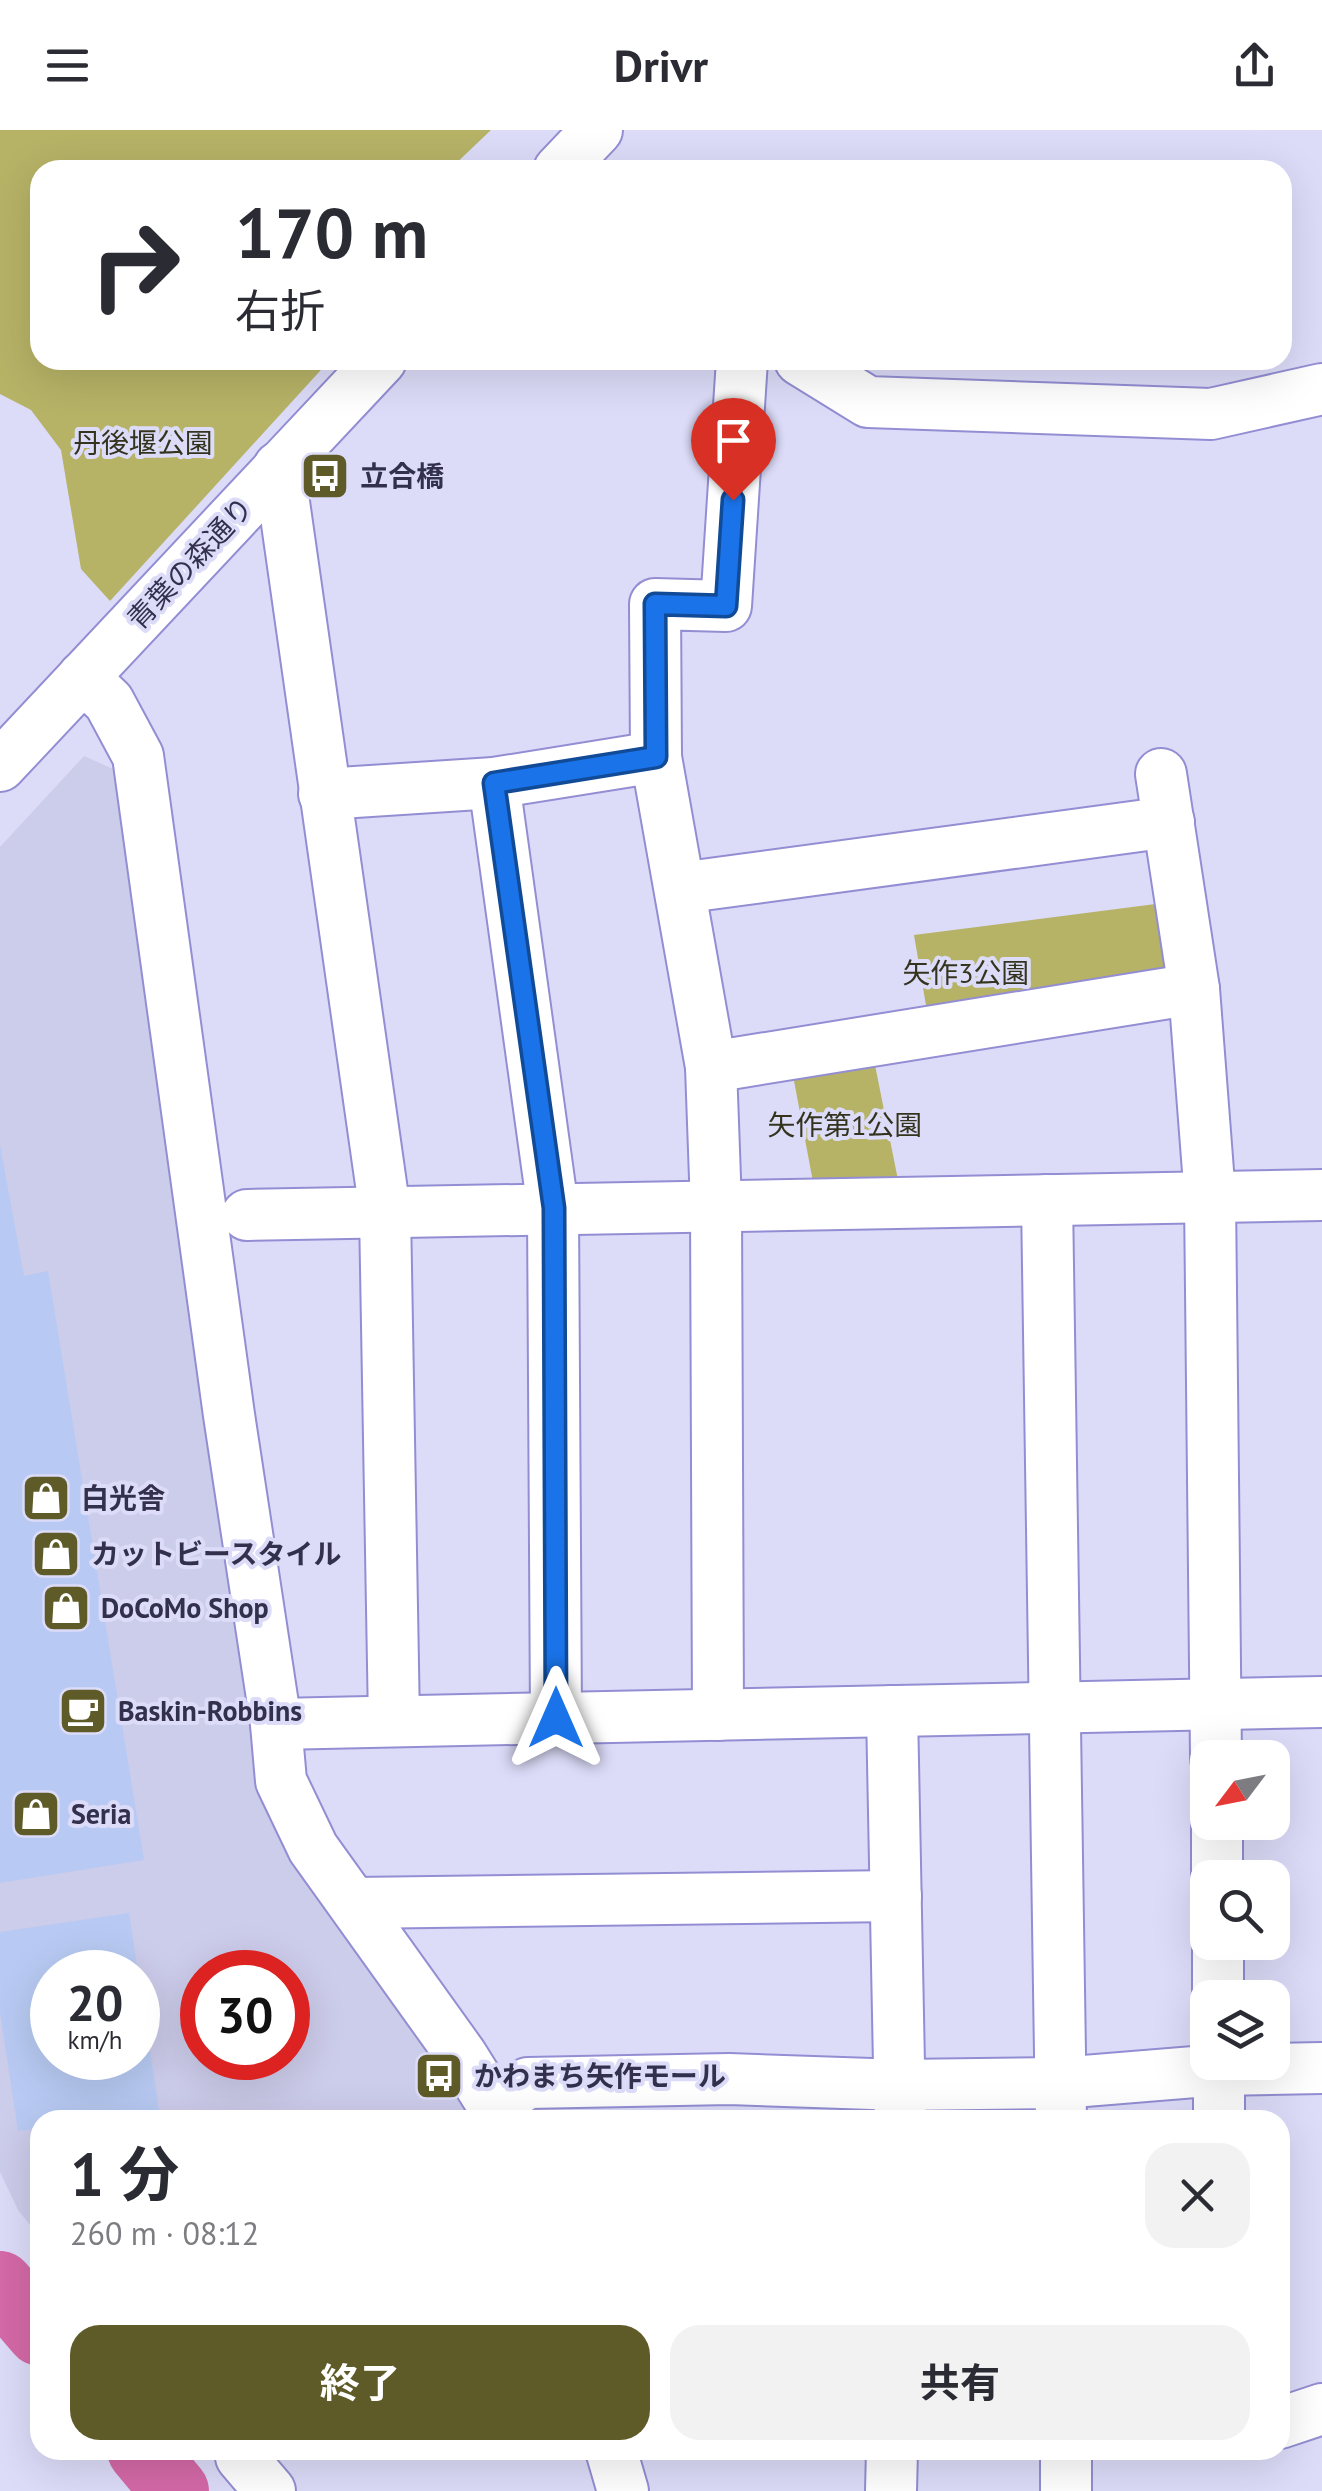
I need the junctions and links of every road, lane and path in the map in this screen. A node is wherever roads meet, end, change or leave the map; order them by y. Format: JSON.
{"nodes":[{"id":1,"x":596,"y":130,"type":"edge"},
{"id":2,"x":568,"y":160,"type":"edge"},
{"id":3,"x":372,"y":370,"type":"edge"},
{"id":4,"x":741,"y":370,"type":"edge"},
{"id":5,"x":816,"y":370,"type":"edge"},
{"id":6,"x":1322,"y":389,"type":"edge"},
{"id":7,"x":280,"y":467,"type":"junction"},
{"id":8,"x":83,"y":677,"type":"junction"},
{"id":9,"x":656,"y":757,"type":"junction"},
{"id":10,"x":0,"y":766,"type":"edge"},
{"id":11,"x":1161,"y":774,"type":"dead end"},
{"id":12,"x":494,"y":783,"type":"junction"},
{"id":13,"x":324,"y":794,"type":"junction"},
{"id":14,"x":1168,"y":822,"type":"junction"},
{"id":15,"x":680,"y":888,"type":"junction"},
{"id":16,"x":1194,"y":989,"type":"junction"},
{"id":17,"x":711,"y":1068,"type":"junction"},
{"id":18,"x":1322,"y":1195,"type":"edge"},
{"id":19,"x":1210,"y":1197,"type":"junction"},
{"id":20,"x":1048,"y":1200,"type":"junction"},
{"id":21,"x":716,"y":1206,"type":"junction"},
{"id":22,"x":554,"y":1208,"type":"junction"},
{"id":23,"x":385,"y":1212,"type":"junction"},
{"id":24,"x":246,"y":1214,"type":"dead end"},
{"id":25,"x":1322,"y":1702,"type":"edge"},
{"id":26,"x":1216,"y":1704,"type":"junction"},
{"id":27,"x":1055,"y":1708,"type":"junction"},
{"id":28,"x":892,"y":1711,"type":"junction"},
{"id":29,"x":718,"y":1714,"type":"junction"},
{"id":30,"x":556,"y":1718,"type":"junction"},
{"id":31,"x":394,"y":1721,"type":"junction"},
{"id":32,"x":276,"y":1724,"type":"junction"},
{"id":33,"x":1216,"y":1740,"type":"edge"},
{"id":34,"x":896,"y":1896,"type":"junction"},
{"id":35,"x":352,"y":1903,"type":"junction"},
{"id":36,"x":1290,"y":2067,"type":"edge"},
{"id":37,"x":1322,"y":2068,"type":"edge"},
{"id":38,"x":1190,"y":2072,"type":"edge"},
{"id":39,"x":1219,"y":2080,"type":"edge"},
{"id":40,"x":730,"y":2100,"type":"edge"},
{"id":41,"x":1061,"y":2101,"type":"edge"},
{"id":42,"x":901,"y":2103,"type":"edge"},
{"id":43,"x":496,"y":2110,"type":"edge"},
{"id":44,"x":499,"y":2110,"type":"edge"},
{"id":45,"x":1219,"y":2110,"type":"edge"},
{"id":46,"x":1322,"y":2409,"type":"edge"},
{"id":47,"x":1290,"y":2420,"type":"edge"},
{"id":48,"x":614,"y":2460,"type":"edge"},
{"id":49,"x":892,"y":2460,"type":"edge"},
{"id":50,"x":623,"y":2491,"type":"edge"},
{"id":51,"x":890,"y":2491,"type":"edge"}],
"edges":[{"from":1,"to":2,"type":"street"},
{"from":3,"to":7,"type":"street","name":"青葉の森通り"},
{"from":4,"to":9,"type":"street"},
{"from":5,"to":6,"type":"street"},
{"from":7,"to":8,"type":"street","name":"青葉の森通り"},
{"from":7,"to":13,"type":"street"},
{"from":8,"to":10,"type":"street","name":"青葉の森通り"},
{"from":8,"to":32,"type":"street"},
{"from":9,"to":12,"type":"street"},
{"from":9,"to":15,"type":"street"},
{"from":11,"to":14,"type":"street"},
{"from":12,"to":13,"type":"street"},
{"from":12,"to":22,"type":"street"},
{"from":13,"to":23,"type":"street"},
{"from":14,"to":15,"type":"street"},
{"from":14,"to":16,"type":"street"},
{"from":15,"to":17,"type":"street"},
{"from":16,"to":17,"type":"street"},
{"from":16,"to":19,"type":"street"},
{"from":17,"to":21,"type":"street"},
{"from":18,"to":19,"type":"street"},
{"from":19,"to":20,"type":"street"},
{"from":19,"to":26,"type":"street"},
{"from":20,"to":21,"type":"street"},
{"from":20,"to":27,"type":"street"},
{"from":21,"to":22,"type":"street"},
{"from":21,"to":29,"type":"street"},
{"from":22,"to":23,"type":"street"},
{"from":22,"to":30,"type":"street"},
{"from":23,"to":24,"type":"street"},
{"from":23,"to":31,"type":"street"},
{"from":25,"to":26,"type":"street"},
{"from":26,"to":27,"type":"street"},
{"from":26,"to":33,"type":"street"},
{"from":27,"to":28,"type":"street"},
{"from":27,"to":41,"type":"street"},
{"from":28,"to":29,"type":"street"},
{"from":28,"to":34,"type":"street"},
{"from":29,"to":30,"type":"street"},
{"from":30,"to":31,"type":"street"},
{"from":31,"to":32,"type":"street"},
{"from":32,"to":35,"type":"street"},
{"from":34,"to":35,"type":"street"},
{"from":34,"to":42,"type":"street"},
{"from":35,"to":43,"type":"street"},
{"from":36,"to":37,"type":"street"},
{"from":38,"to":41,"type":"street"},
{"from":39,"to":45,"type":"street"},
{"from":40,"to":42,"type":"street"},
{"from":40,"to":44,"type":"street"},
{"from":41,"to":42,"type":"street"},
{"from":46,"to":47,"type":"street"},
{"from":48,"to":50,"type":"street"},
{"from":49,"to":51,"type":"street"}]}
